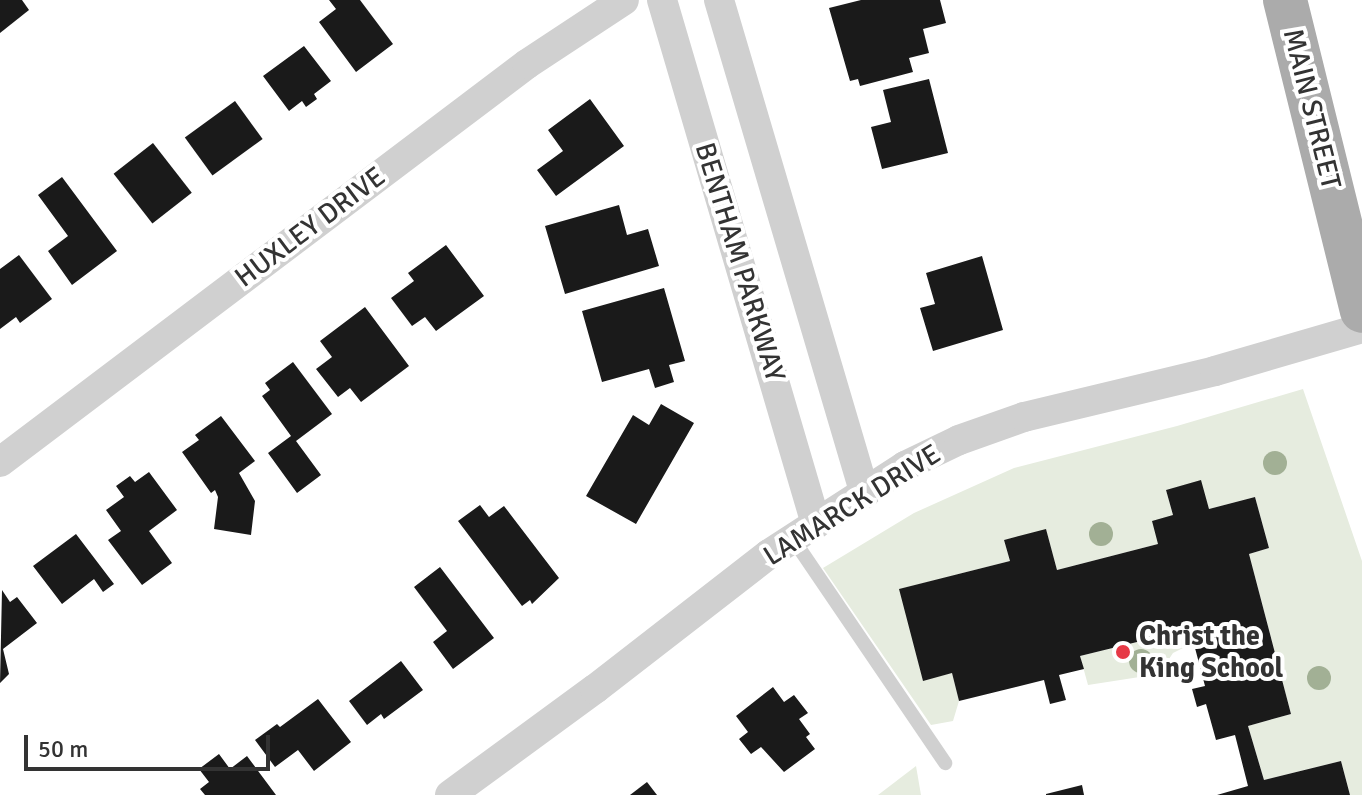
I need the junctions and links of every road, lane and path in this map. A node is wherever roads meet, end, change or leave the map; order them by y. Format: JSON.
{"nodes":[{"id":1,"x":624,"y":0,"type":"edge"},
{"id":2,"x":662,"y":0,"type":"edge"},
{"id":3,"x":719,"y":0,"type":"edge"},
{"id":4,"x":1285,"y":0,"type":"edge"},
{"id":5,"x":1362,"y":311,"type":"edge"},
{"id":6,"x":1362,"y":328,"type":"edge"},
{"id":7,"x":0,"y":462,"type":"edge"},
{"id":8,"x":865,"y":494,"type":"junction"},
{"id":9,"x":805,"y":532,"type":"junction"},
{"id":10,"x":945,"y":763,"type":"dead end"},
{"id":11,"x":450,"y":795,"type":"edge"}],
"edges":[{"from":1,"to":7,"type":"street","name":"HUXLEY DRIVE"},
{"from":2,"to":9,"type":"street","name":"BENTHAM PARKWAY"},
{"from":3,"to":8,"type":"street","name":"BENTHAM PARKWAY"},
{"from":4,"to":5,"type":"main road","name":"MAIN STREET"},
{"from":6,"to":8,"type":"street","name":"LAMARCK DRIVE"},
{"from":8,"to":9,"type":"street","name":"LAMARCK DRIVE"},
{"from":9,"to":10,"type":"lane"},
{"from":9,"to":11,"type":"street","name":"LAMARCK DRIVE"}]}
